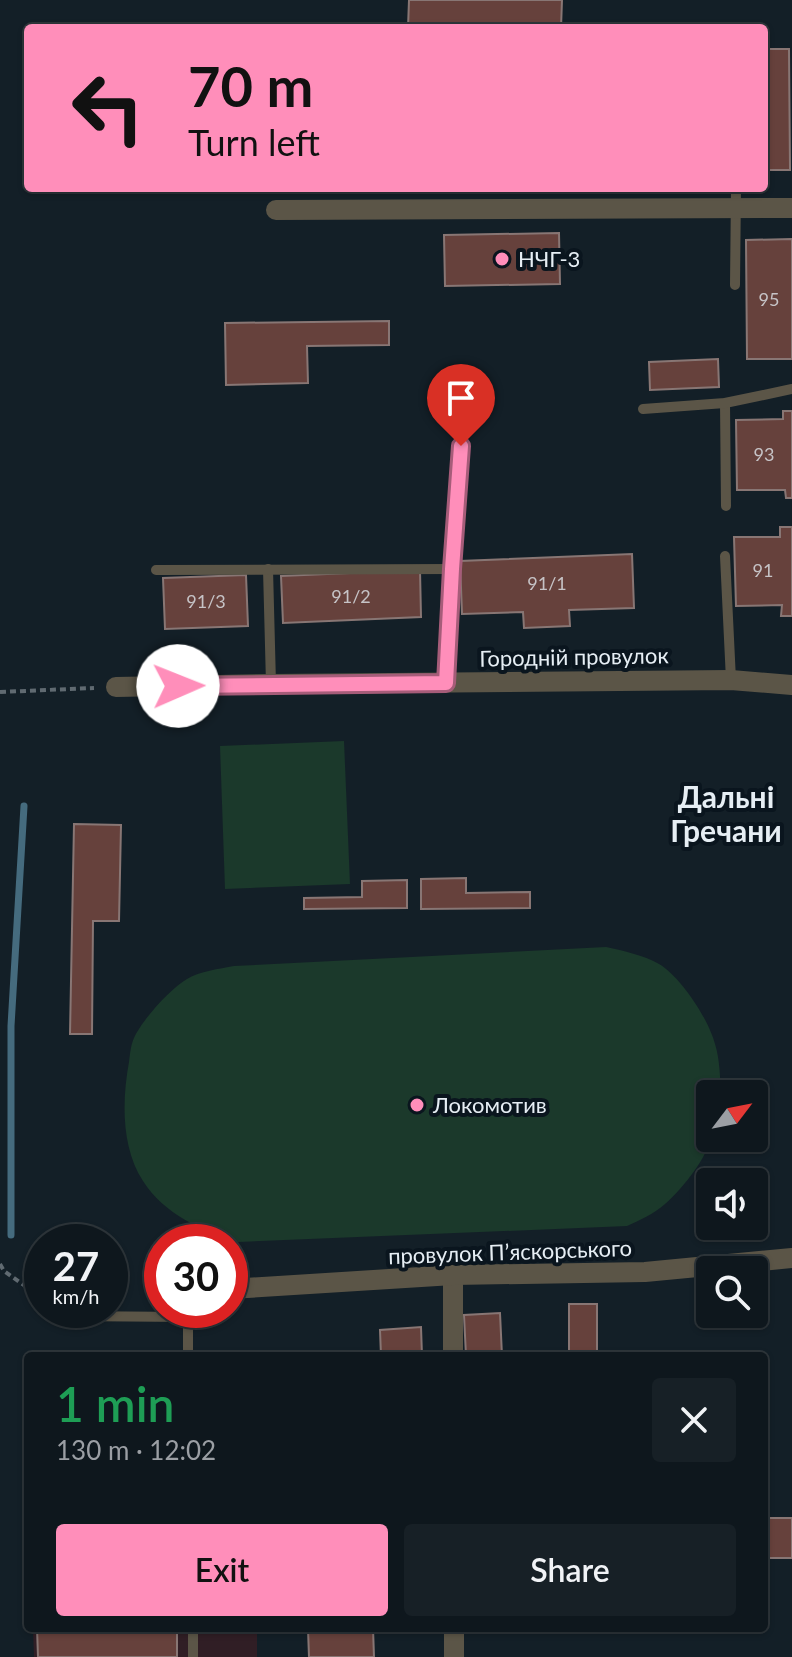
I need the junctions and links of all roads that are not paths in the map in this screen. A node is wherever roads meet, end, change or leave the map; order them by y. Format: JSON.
{"nodes":[{"id":1,"x":736,"y":192,"type":"edge"},
{"id":2,"x":792,"y":208,"type":"edge"},
{"id":3,"x":736,"y":209,"type":"junction"},
{"id":4,"x":276,"y":210,"type":"dead end"},
{"id":5,"x":735,"y":285,"type":"dead end"},
{"id":6,"x":792,"y":389,"type":"edge"},
{"id":7,"x":725,"y":403,"type":"junction"},
{"id":8,"x":643,"y":409,"type":"dead end"},
{"id":9,"x":461,"y":446,"type":"dead end"},
{"id":10,"x":726,"y":506,"type":"dead end"},
{"id":11,"x":725,"y":556,"type":"dead end"},
{"id":12,"x":268,"y":569,"type":"junction"},
{"id":13,"x":452,"y":569,"type":"junction"},
{"id":14,"x":156,"y":570,"type":"dead end"},
{"id":15,"x":731,"y":680,"type":"junction"},
{"id":16,"x":446,"y":683,"type":"junction"},
{"id":17,"x":271,"y":684,"type":"junction"},
{"id":18,"x":792,"y":685,"type":"edge"},
{"id":19,"x":116,"y":687,"type":"road end"},
{"id":20,"x":792,"y":1258,"type":"edge"},
{"id":21,"x":453,"y":1275,"type":"junction"},
{"id":22,"x":248,"y":1288,"type":"edge"},
{"id":23,"x":191,"y":1328,"type":"edge"},
{"id":24,"x":188,"y":1352,"type":"edge"},
{"id":25,"x":453,"y":1352,"type":"edge"},
{"id":26,"x":193,"y":1632,"type":"edge"},
{"id":27,"x":454,"y":1632,"type":"edge"},
{"id":28,"x":193,"y":1657,"type":"edge"},
{"id":29,"x":454,"y":1657,"type":"edge"}],
"edges":[{"from":1,"to":3,"type":"lane"},
{"from":2,"to":3,"type":"street"},
{"from":3,"to":4,"type":"street"},
{"from":3,"to":5,"type":"lane"},
{"from":6,"to":7,"type":"lane"},
{"from":7,"to":8,"type":"lane"},
{"from":7,"to":10,"type":"lane"},
{"from":9,"to":13,"type":"lane"},
{"from":11,"to":15,"type":"lane"},
{"from":12,"to":13,"type":"lane"},
{"from":12,"to":14,"type":"lane"},
{"from":12,"to":17,"type":"lane"},
{"from":13,"to":16,"type":"lane"},
{"from":15,"to":16,"type":"street","name":"Городній провулок"},
{"from":15,"to":18,"type":"street","name":"Городній провулок"},
{"from":16,"to":17,"type":"street","name":"Городній провулок"},
{"from":17,"to":19,"type":"street","name":"Городній провулок"},
{"from":20,"to":21,"type":"street","name":"провулок Пʼяскорського"},
{"from":21,"to":22,"type":"street","name":"провулок Пʼяскорського"},
{"from":21,"to":25,"type":"street"},
{"from":23,"to":24,"type":"lane"},
{"from":26,"to":28,"type":"lane"},
{"from":27,"to":29,"type":"street"}]}
